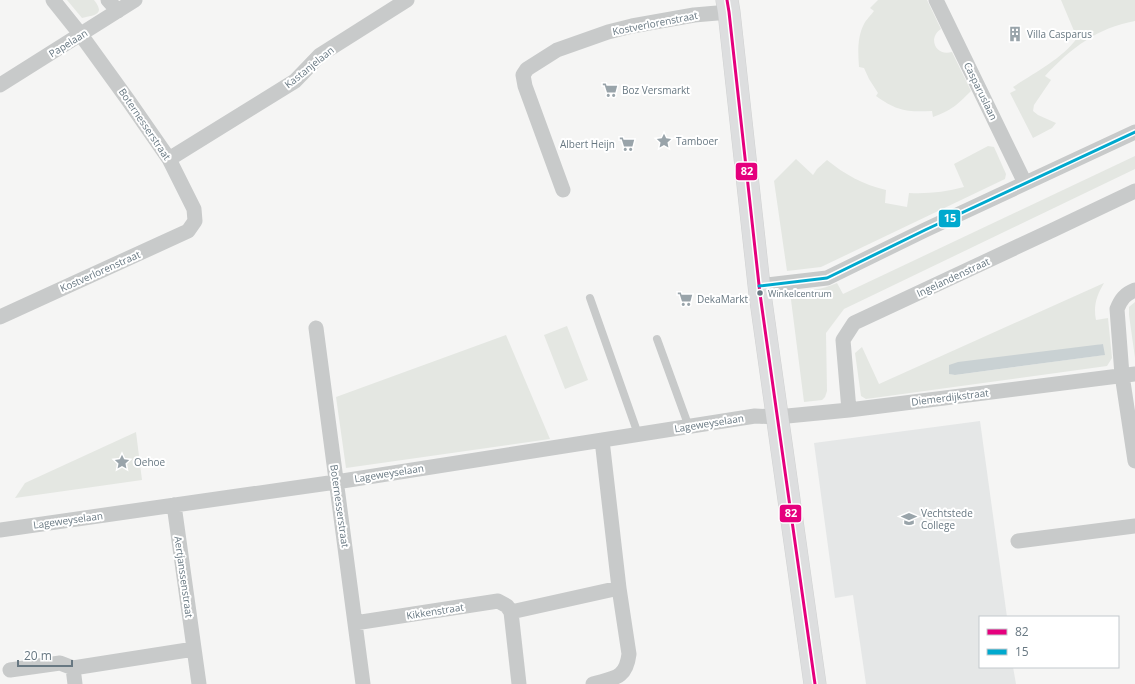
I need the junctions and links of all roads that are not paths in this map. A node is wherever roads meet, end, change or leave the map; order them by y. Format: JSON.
{"nodes":[{"id":1,"x":53,"y":0,"type":"edge"},
{"id":2,"x":108,"y":0,"type":"edge"},
{"id":3,"x":135,"y":0,"type":"edge"},
{"id":4,"x":407,"y":0,"type":"edge"},
{"id":5,"x":936,"y":0,"type":"edge"},
{"id":6,"x":728,"y":6,"type":"edge"},
{"id":7,"x":118,"y":11,"type":"junction"},
{"id":8,"x":81,"y":34,"type":"junction"},
{"id":9,"x":0,"y":85,"type":"edge"},
{"id":10,"x":1135,"y":132,"type":"edge"},
{"id":11,"x":169,"y":160,"type":"junction"},
{"id":12,"x":1025,"y":183,"type":"junction"},
{"id":13,"x":563,"y":190,"type":"dead end"},
{"id":14,"x":1135,"y":191,"type":"edge"},
{"id":15,"x":195,"y":221,"type":"joint"},
{"id":16,"x":759,"y":286,"type":"junction"},
{"id":17,"x":1135,"y":290,"type":"edge"},
{"id":18,"x":590,"y":298,"type":"dead end"},
{"id":19,"x":0,"y":317,"type":"edge"},
{"id":20,"x":316,"y":328,"type":"dead end"},
{"id":21,"x":657,"y":339,"type":"dead end"},
{"id":22,"x":1129,"y":374,"type":"edge"},
{"id":23,"x":849,"y":410,"type":"junction"},
{"id":24,"x":777,"y":417,"type":"junction"},
{"id":25,"x":689,"y":427,"type":"junction"},
{"id":26,"x":638,"y":434,"type":"junction"},
{"id":27,"x":602,"y":440,"type":"junction"},
{"id":28,"x":1135,"y":461,"type":"edge"},
{"id":29,"x":336,"y":482,"type":"junction"},
{"id":30,"x":174,"y":505,"type":"junction"},
{"id":31,"x":1135,"y":526,"type":"edge"},
{"id":32,"x":0,"y":530,"type":"edge"},
{"id":33,"x":1018,"y":541,"type":"dead end"},
{"id":34,"x":619,"y":588,"type":"junction"},
{"id":35,"x":511,"y":612,"type":"junction"},
{"id":36,"x":355,"y":623,"type":"junction"},
{"id":37,"x":194,"y":649,"type":"junction"},
{"id":38,"x":72,"y":668,"type":"junction"},
{"id":39,"x":10,"y":670,"type":"dead end"},
{"id":40,"x":75,"y":684,"type":"edge"},
{"id":41,"x":199,"y":684,"type":"edge"},
{"id":42,"x":363,"y":684,"type":"edge"},
{"id":43,"x":519,"y":684,"type":"edge"},
{"id":44,"x":593,"y":684,"type":"edge"},
{"id":45,"x":815,"y":684,"type":"edge"}],
"edges":[{"from":1,"to":8,"type":"street","name":"Boternesserstraat"},
{"from":2,"to":7,"type":"street"},
{"from":3,"to":7,"type":"street","name":"Papelaan"},
{"from":4,"to":11,"type":"street","name":"Kastanjelaan"},
{"from":5,"to":12,"type":"street","name":"Casparuslaan"},
{"from":6,"to":13,"type":"street","name":"Kostverlorenstraat"},
{"from":6,"to":16,"type":"main road"},
{"from":7,"to":8,"type":"street","name":"Papelaan"},
{"from":8,"to":9,"type":"street","name":"Papelaan"},
{"from":8,"to":11,"type":"street","name":"Boternesserstraat"},
{"from":10,"to":12,"type":"street"},
{"from":11,"to":15,"type":"street","name":"Boternesserstraat"},
{"from":12,"to":16,"type":"street"},
{"from":14,"to":23,"type":"street","name":"Ingelandenstraat"},
{"from":15,"to":19,"type":"street","name":"Kostverlorenstraat"},
{"from":16,"to":24,"type":"main road"},
{"from":17,"to":22,"type":"street"},
{"from":18,"to":26,"type":"lane"},
{"from":20,"to":29,"type":"street","name":"Boternesserstraat"},
{"from":21,"to":25,"type":"lane"},
{"from":22,"to":23,"type":"street","name":"Diemerdijkstraat"},
{"from":22,"to":28,"type":"street"},
{"from":23,"to":24,"type":"street","name":"Diemerdijkstraat"},
{"from":24,"to":25,"type":"street","name":"Lageweyselaan"},
{"from":24,"to":45,"type":"main road"},
{"from":25,"to":26,"type":"street","name":"Lageweyselaan"},
{"from":26,"to":27,"type":"street","name":"Lageweyselaan"},
{"from":27,"to":29,"type":"street","name":"Lageweyselaan"},
{"from":27,"to":34,"type":"street"},
{"from":29,"to":30,"type":"street","name":"Lageweyselaan"},
{"from":29,"to":36,"type":"street","name":"Boternesserstraat"},
{"from":30,"to":32,"type":"street","name":"Lageweyselaan"},
{"from":30,"to":37,"type":"street","name":"Aertjanssenstraat"},
{"from":31,"to":33,"type":"street"},
{"from":34,"to":35,"type":"street"},
{"from":34,"to":44,"type":"street"},
{"from":35,"to":36,"type":"street","name":"Kikkenstraat"},
{"from":35,"to":43,"type":"street"},
{"from":36,"to":42,"type":"street","name":"Boternesserstraat"},
{"from":37,"to":38,"type":"street"},
{"from":37,"to":41,"type":"street","name":"Aertjanssenstraat"},
{"from":38,"to":39,"type":"street"},
{"from":38,"to":40,"type":"street"}]}
